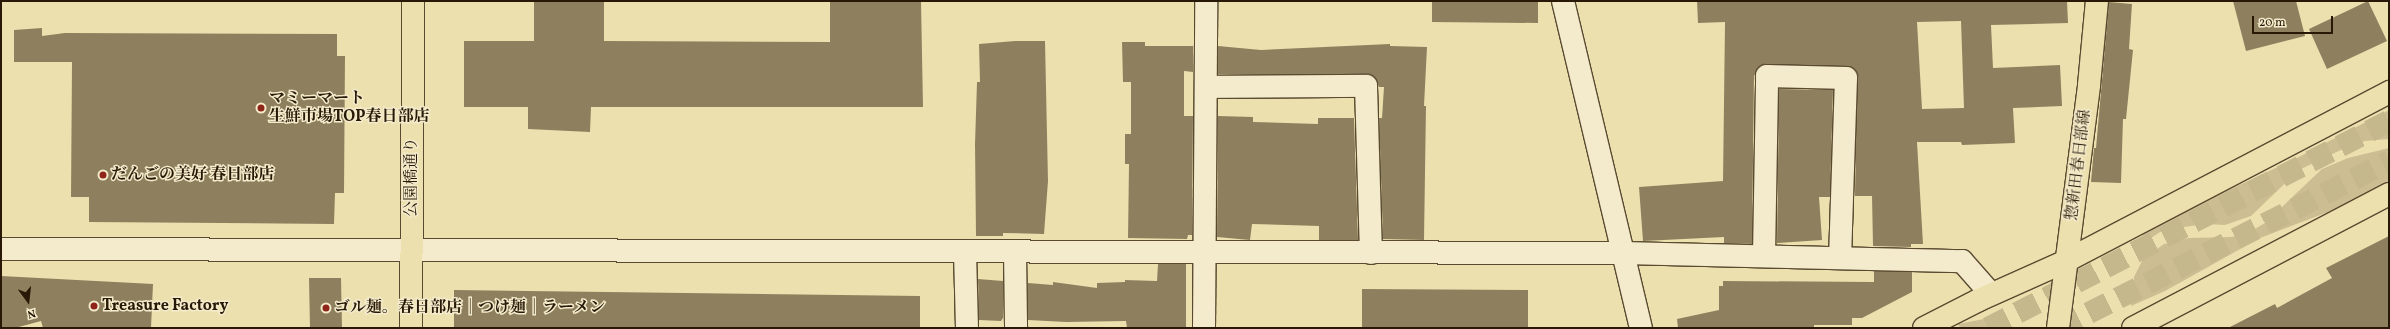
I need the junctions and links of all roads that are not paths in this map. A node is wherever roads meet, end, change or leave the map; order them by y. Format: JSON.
{"nodes":[{"id":1,"x":413,"y":1,"type":"edge"},
{"id":2,"x":1206,"y":1,"type":"edge"},
{"id":3,"x":1563,"y":1,"type":"edge"},
{"id":4,"x":2097,"y":1,"type":"edge"},
{"id":5,"x":1206,"y":87,"type":"junction"},
{"id":6,"x":2389,"y":92,"type":"edge"},
{"id":7,"x":2389,"y":194,"type":"edge"},
{"id":8,"x":1,"y":249,"type":"edge"},
{"id":9,"x":412,"y":251,"type":"junction"},
{"id":10,"x":966,"y":252,"type":"junction"},
{"id":11,"x":1015,"y":252,"type":"junction"},
{"id":12,"x":1204,"y":252,"type":"junction"},
{"id":13,"x":1371,"y":253,"type":"junction"},
{"id":14,"x":1624,"y":253,"type":"junction"},
{"id":15,"x":1764,"y":256,"type":"junction"},
{"id":16,"x":1840,"y":258,"type":"junction"},
{"id":17,"x":2066,"y":261,"type":"junction"},
{"id":18,"x":1991,"y":294,"type":"junction"},
{"id":19,"x":412,"y":328,"type":"edge"},
{"id":20,"x":967,"y":328,"type":"edge"},
{"id":21,"x":1016,"y":328,"type":"edge"},
{"id":22,"x":1204,"y":328,"type":"edge"},
{"id":23,"x":1641,"y":328,"type":"edge"},
{"id":24,"x":1924,"y":328,"type":"edge"},
{"id":25,"x":2058,"y":328,"type":"edge"},
{"id":26,"x":2132,"y":328,"type":"edge"}],
"edges":[{"from":1,"to":9,"type":"main road","name":"公園橋通り"},
{"from":2,"to":5,"type":"street"},
{"from":3,"to":14,"type":"street"},
{"from":4,"to":17,"type":"main road","name":"惣新田春日部線"},
{"from":5,"to":12,"type":"street"},
{"from":5,"to":13,"type":"street"},
{"from":6,"to":17,"type":"main road"},
{"from":7,"to":26,"type":"main road"},
{"from":8,"to":9,"type":"street"},
{"from":9,"to":10,"type":"street"},
{"from":9,"to":19,"type":"main road","name":"公園橋通り"},
{"from":10,"to":11,"type":"street"},
{"from":10,"to":20,"type":"street"},
{"from":11,"to":12,"type":"street"},
{"from":11,"to":21,"type":"street"},
{"from":12,"to":13,"type":"street"},
{"from":12,"to":22,"type":"street"},
{"from":13,"to":14,"type":"street"},
{"from":14,"to":15,"type":"street"},
{"from":14,"to":23,"type":"street"},
{"from":15,"to":16,"type":"street"},
{"from":15,"to":16,"type":"street"},
{"from":16,"to":18,"type":"street"},
{"from":17,"to":18,"type":"main road"},
{"from":17,"to":25,"type":"main road","name":"惣新田春日部線"},
{"from":18,"to":24,"type":"main road"}]}
